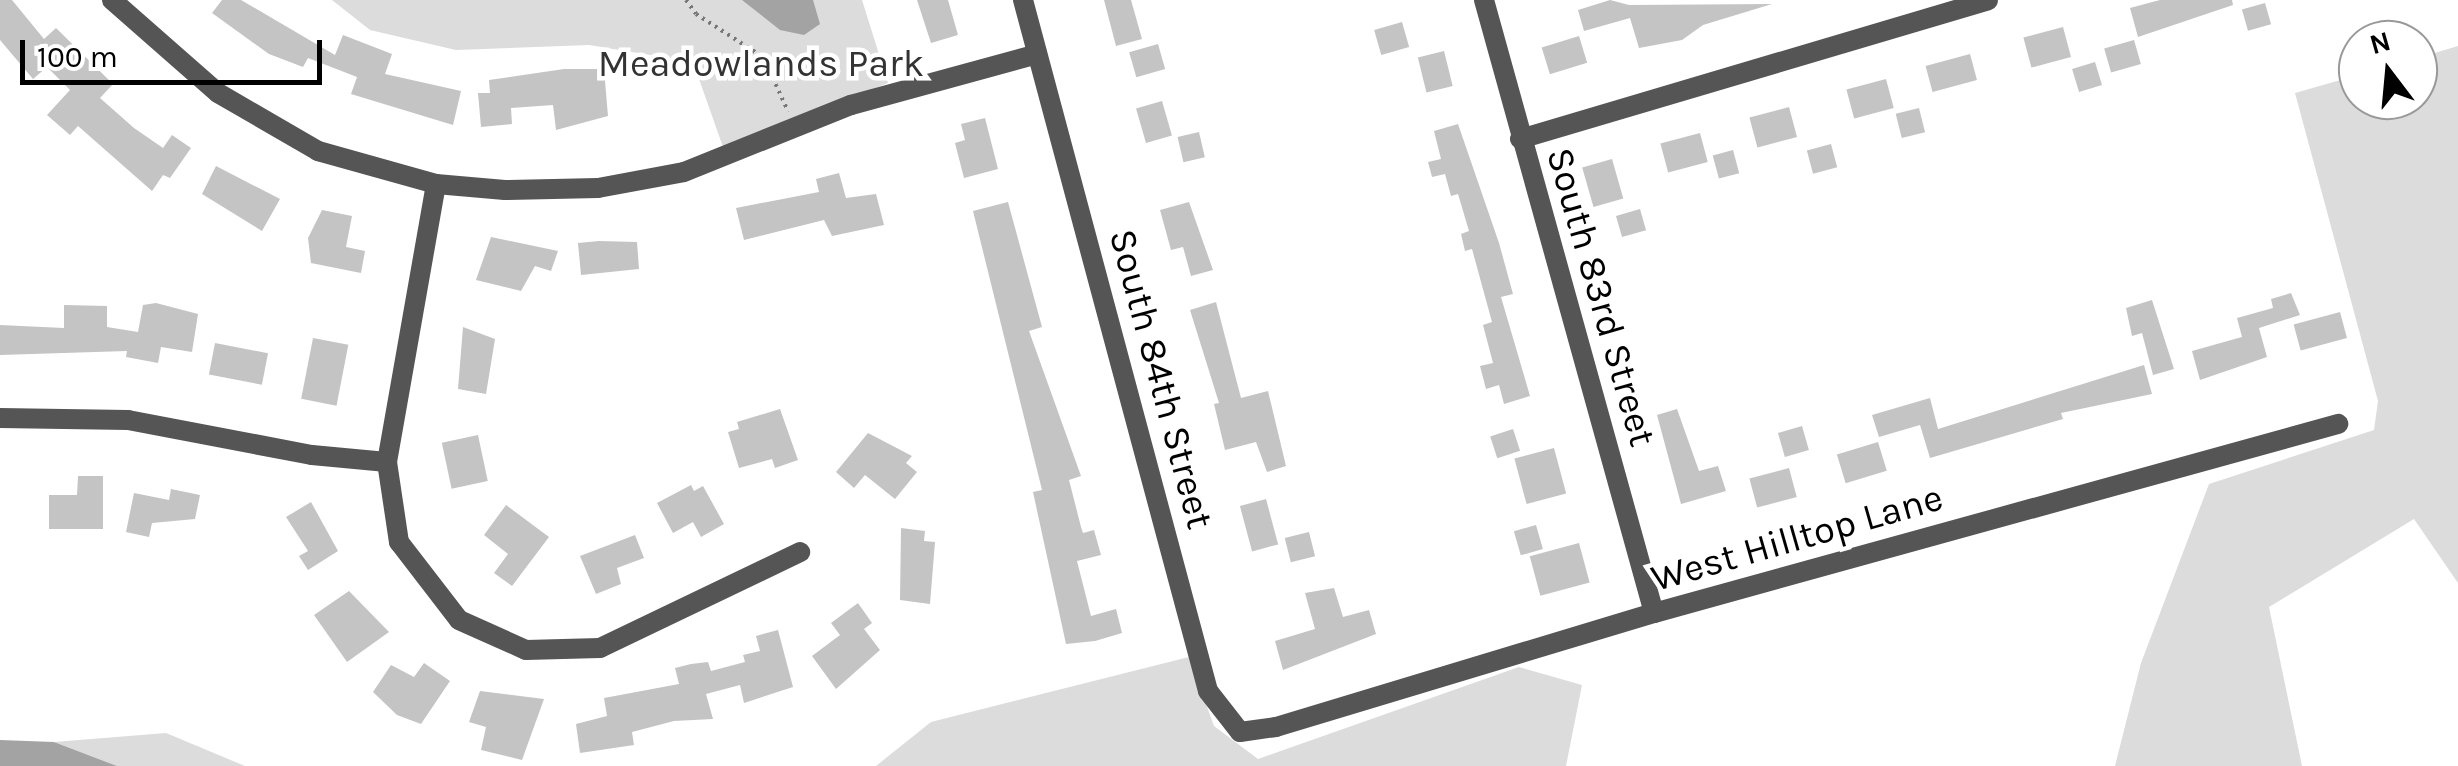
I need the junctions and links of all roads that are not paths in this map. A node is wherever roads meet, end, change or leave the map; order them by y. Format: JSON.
{"nodes":[{"id":1,"x":112,"y":0,"type":"edge"},
{"id":2,"x":1022,"y":0,"type":"edge"},
{"id":3,"x":1484,"y":0,"type":"edge"},
{"id":4,"x":1988,"y":0,"type":"edge"},
{"id":5,"x":1038,"y":54,"type":"junction"},
{"id":6,"x":1520,"y":139,"type":"junction"},
{"id":7,"x":436,"y":184,"type":"junction"},
{"id":8,"x":0,"y":418,"type":"edge"},
{"id":9,"x":2338,"y":424,"type":"dead end"},
{"id":10,"x":387,"y":462,"type":"junction"},
{"id":11,"x":800,"y":552,"type":"dead end"},
{"id":12,"x":1654,"y":613,"type":"junction"},
{"id":13,"x":1276,"y":727,"type":"joint"}],
"edges":[{"from":1,"to":7,"type":"street"},
{"from":2,"to":5,"type":"street","name":"South 84th Street"},
{"from":3,"to":6,"type":"street","name":"South 83rd Street"},
{"from":4,"to":6,"type":"street"},
{"from":5,"to":7,"type":"street"},
{"from":5,"to":13,"type":"street","name":"South 84th Street"},
{"from":6,"to":12,"type":"street","name":"South 83rd Street"},
{"from":7,"to":10,"type":"street"},
{"from":8,"to":10,"type":"street"},
{"from":9,"to":12,"type":"street","name":"West Hilltop Lane"},
{"from":10,"to":11,"type":"street"},
{"from":12,"to":13,"type":"street","name":"West Hilltop Lane"}]}
